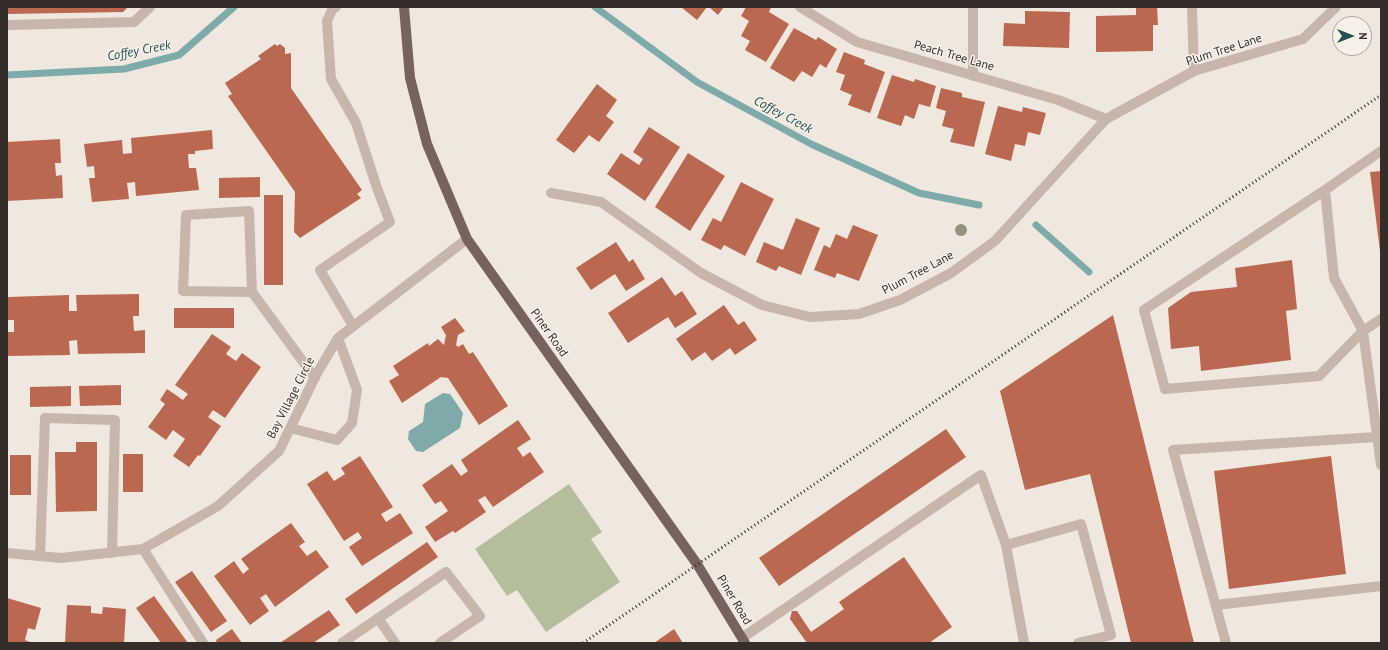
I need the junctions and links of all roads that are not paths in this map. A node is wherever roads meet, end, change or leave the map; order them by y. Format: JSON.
{"nodes":[{"id":1,"x":150,"y":7,"type":"edge"},
{"id":2,"x":336,"y":7,"type":"edge"},
{"id":3,"x":404,"y":7,"type":"edge"},
{"id":4,"x":800,"y":7,"type":"edge"},
{"id":5,"x":973,"y":7,"type":"edge"},
{"id":6,"x":1192,"y":7,"type":"edge"},
{"id":7,"x":1336,"y":7,"type":"edge"},
{"id":8,"x":7,"y":25,"type":"edge"},
{"id":9,"x":1194,"y":71,"type":"junction"},
{"id":10,"x":973,"y":76,"type":"junction"},
{"id":11,"x":1106,"y":119,"type":"junction"},
{"id":12,"x":1381,"y":152,"type":"edge"},
{"id":13,"x":1325,"y":190,"type":"junction"},
{"id":14,"x":551,"y":193,"type":"dead end"},
{"id":15,"x":467,"y":239,"type":"junction"},
{"id":16,"x":252,"y":292,"type":"junction"},
{"id":17,"x":1381,"y":319,"type":"edge"},
{"id":18,"x":354,"y":326,"type":"junction"},
{"id":19,"x":1363,"y":331,"type":"junction"},
{"id":20,"x":338,"y":338,"type":"junction"},
{"id":21,"x":315,"y":378,"type":"junction"},
{"id":22,"x":290,"y":428,"type":"junction"},
{"id":23,"x":1376,"y":436,"type":"junction"},
{"id":24,"x":1381,"y":465,"type":"edge"},
{"id":25,"x":1006,"y":545,"type":"junction"},
{"id":26,"x":143,"y":549,"type":"junction"},
{"id":27,"x":7,"y":553,"type":"edge"},
{"id":28,"x":112,"y":553,"type":"junction"},
{"id":29,"x":40,"y":556,"type":"junction"},
{"id":30,"x":1381,"y":586,"type":"edge"},
{"id":31,"x":1216,"y":605,"type":"junction"},
{"id":32,"x":378,"y":618,"type":"junction"},
{"id":33,"x":744,"y":641,"type":"edge"},
{"id":34,"x":202,"y":643,"type":"edge"},
{"id":35,"x":342,"y":643,"type":"edge"},
{"id":36,"x":395,"y":643,"type":"edge"},
{"id":37,"x":440,"y":643,"type":"edge"},
{"id":38,"x":1024,"y":643,"type":"edge"},
{"id":39,"x":1078,"y":643,"type":"edge"},
{"id":40,"x":1226,"y":643,"type":"edge"}],
"edges":[{"from":1,"to":8,"type":"street"},
{"from":2,"to":18,"type":"street"},
{"from":3,"to":15,"type":"main road","name":"Piner Road"},
{"from":4,"to":10,"type":"street","name":"Peach Tree Lane"},
{"from":5,"to":10,"type":"street"},
{"from":6,"to":9,"type":"street"},
{"from":7,"to":9,"type":"street","name":"Plum Tree Lane"},
{"from":9,"to":11,"type":"street","name":"Plum Tree Lane"},
{"from":10,"to":11,"type":"street","name":"Peach Tree Lane"},
{"from":11,"to":14,"type":"street","name":"Plum Tree Lane"},
{"from":12,"to":13,"type":"street"},
{"from":13,"to":19,"type":"street"},
{"from":13,"to":19,"type":"street"},
{"from":15,"to":18,"type":"street","name":"Bay Village Circle"},
{"from":15,"to":33,"type":"main road","name":"Piner Road"},
{"from":16,"to":16,"type":"street"},
{"from":16,"to":21,"type":"street"},
{"from":17,"to":19,"type":"street"},
{"from":18,"to":20,"type":"street","name":"Bay Village Circle"},
{"from":19,"to":23,"type":"street"},
{"from":20,"to":21,"type":"street","name":"Bay Village Circle"},
{"from":20,"to":22,"type":"street"},
{"from":21,"to":22,"type":"street","name":"Bay Village Circle"},
{"from":22,"to":26,"type":"street","name":"Bay Village Circle"},
{"from":23,"to":24,"type":"street"},
{"from":23,"to":31,"type":"street"},
{"from":25,"to":33,"type":"street"},
{"from":25,"to":38,"type":"street"},
{"from":25,"to":39,"type":"street"},
{"from":26,"to":28,"type":"street","name":"Bay Village Circle"},
{"from":26,"to":34,"type":"street"},
{"from":27,"to":29,"type":"street","name":"Bay Village Circle"},
{"from":28,"to":29,"type":"street","name":"Bay Village Circle"},
{"from":28,"to":29,"type":"street"},
{"from":30,"to":31,"type":"street"},
{"from":31,"to":40,"type":"street"},
{"from":32,"to":35,"type":"street"},
{"from":32,"to":36,"type":"street"},
{"from":32,"to":37,"type":"street"}]}
